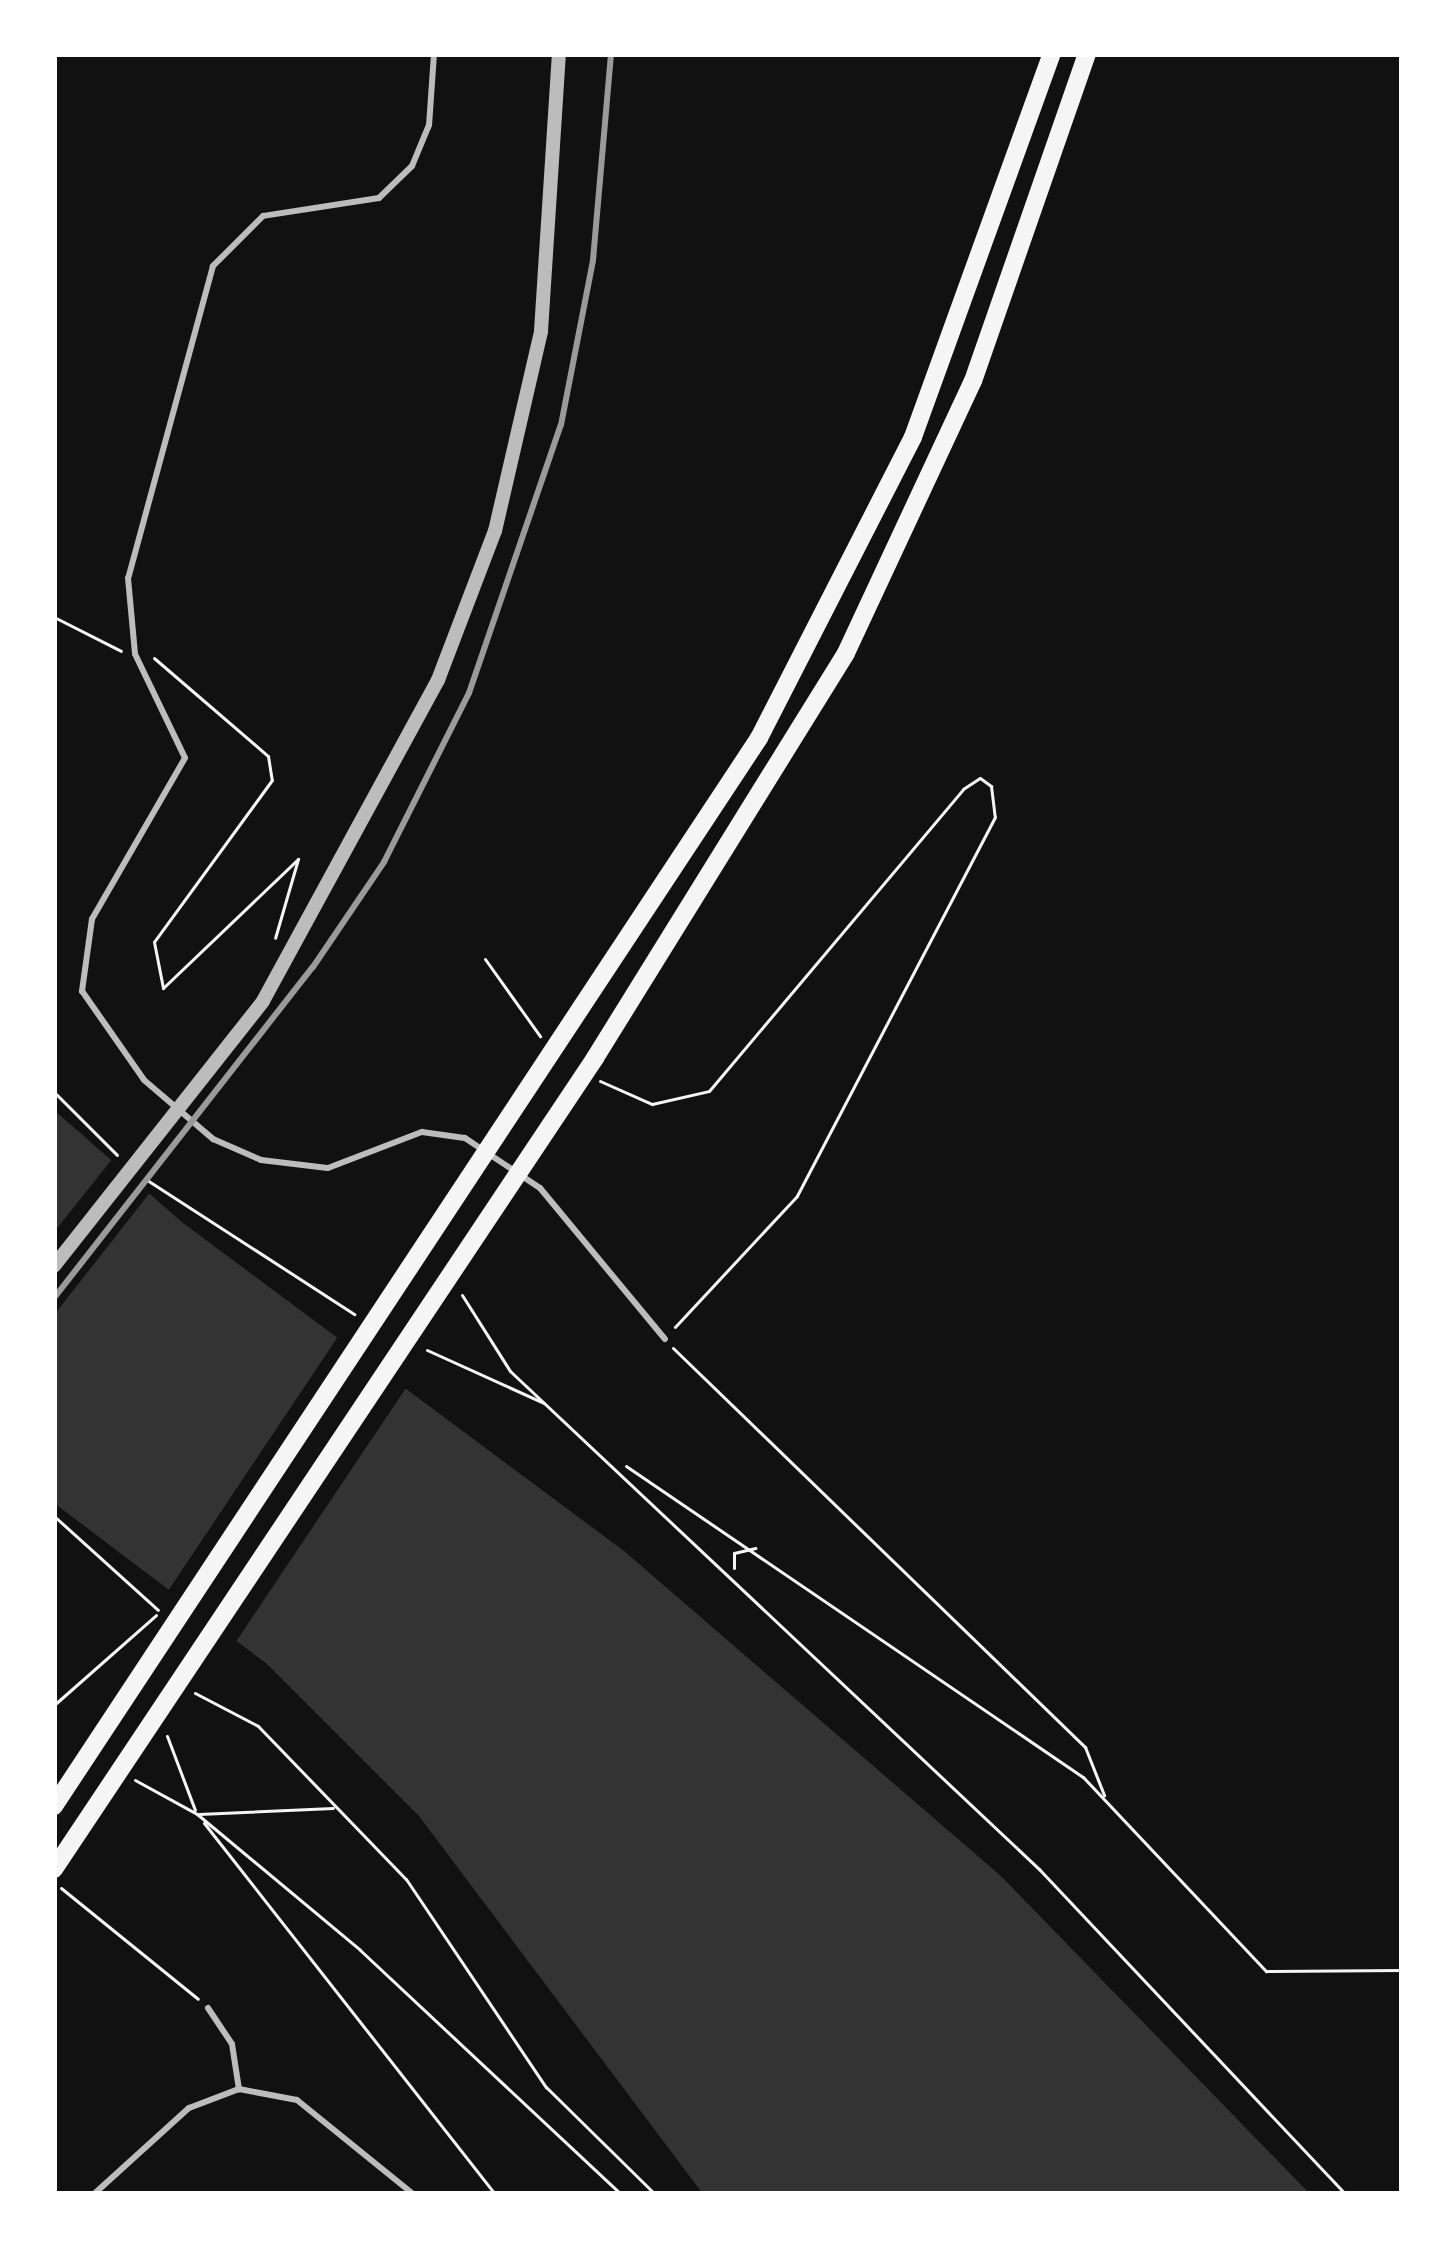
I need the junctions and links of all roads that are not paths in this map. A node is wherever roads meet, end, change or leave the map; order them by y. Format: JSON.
{"nodes":[{"id":1,"x":434,"y":54,"type":"edge"},
{"id":2,"x":559,"y":54,"type":"edge"},
{"id":3,"x":1052,"y":54,"type":"edge"},
{"id":4,"x":1087,"y":54,"type":"edge"},
{"id":5,"x":54,"y":1266,"type":"edge"},
{"id":6,"x":665,"y":1339,"type":"road end"},
{"id":7,"x":54,"y":1806,"type":"edge"},
{"id":8,"x":54,"y":1869,"type":"edge"},
{"id":9,"x":208,"y":2008,"type":"road end"},
{"id":10,"x":239,"y":2089,"type":"junction"},
{"id":11,"x":94,"y":2194,"type":"edge"},
{"id":12,"x":413,"y":2194,"type":"edge"}],
"edges":[{"from":1,"to":6,"type":"lane"},
{"from":2,"to":5,"type":"street"},
{"from":3,"to":7,"type":"highway"},
{"from":4,"to":8,"type":"highway"},
{"from":9,"to":10,"type":"lane"},
{"from":10,"to":11,"type":"lane"},
{"from":10,"to":12,"type":"lane"}]}
